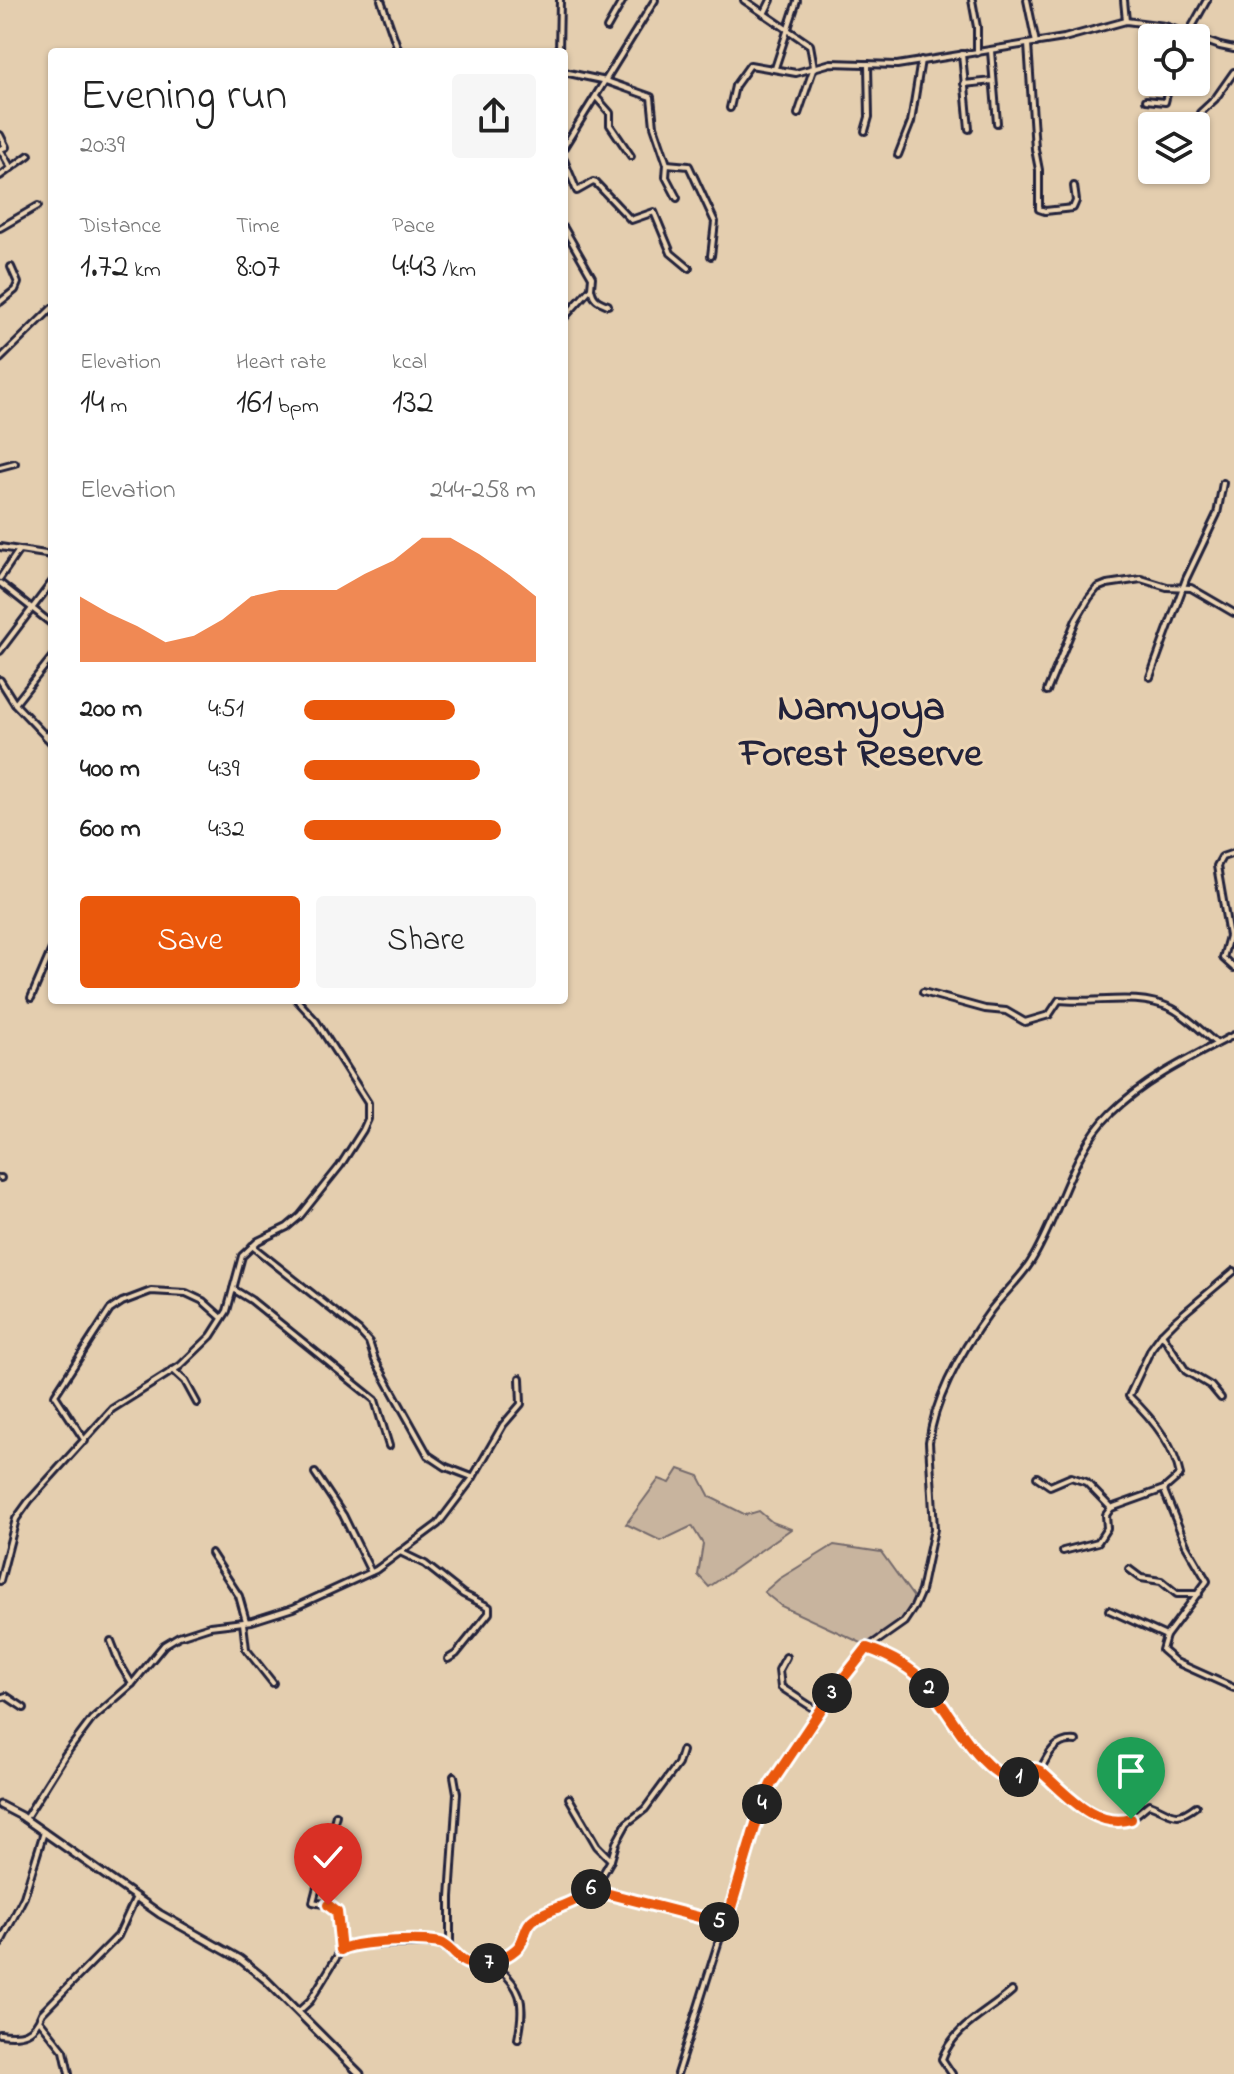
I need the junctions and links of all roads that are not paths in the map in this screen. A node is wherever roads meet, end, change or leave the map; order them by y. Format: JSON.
{"nodes":[{"id":1,"x":381,"y":0,"type":"edge"},
{"id":2,"x":560,"y":0,"type":"edge"},
{"id":3,"x":623,"y":0,"type":"edge"},
{"id":4,"x":655,"y":0,"type":"edge"},
{"id":5,"x":744,"y":0,"type":"edge"},
{"id":6,"x":771,"y":0,"type":"edge"},
{"id":7,"x":972,"y":0,"type":"edge"},
{"id":8,"x":1027,"y":0,"type":"edge"},
{"id":9,"x":1124,"y":0,"type":"edge"},
{"id":10,"x":1207,"y":0,"type":"edge"},
{"id":11,"x":797,"y":1,"type":"edge"},
{"id":12,"x":764,"y":14,"type":"junction"},
{"id":13,"x":1126,"y":21,"type":"junction"},
{"id":14,"x":1153,"y":24,"type":"edge"},
{"id":15,"x":1194,"y":24,"type":"edge"},
{"id":16,"x":607,"y":28,"type":"dead end"},
{"id":17,"x":787,"y":31,"type":"junction"},
{"id":18,"x":1210,"y":42,"type":"edge"},
{"id":19,"x":1036,"y":43,"type":"junction"},
{"id":20,"x":1028,"y":44,"type":"junction"},
{"id":21,"x":398,"y":48,"type":"edge"},
{"id":22,"x":559,"y":48,"type":"edge"},
{"id":23,"x":1234,"y":49,"type":"edge"},
{"id":24,"x":991,"y":51,"type":"junction"},
{"id":25,"x":977,"y":53,"type":"junction"},
{"id":26,"x":962,"y":54,"type":"junction"},
{"id":27,"x":921,"y":60,"type":"junction"},
{"id":28,"x":868,"y":64,"type":"junction"},
{"id":29,"x":814,"y":67,"type":"junction"},
{"id":30,"x":775,"y":68,"type":"junction"},
{"id":31,"x":1234,"y":72,"type":"edge"},
{"id":32,"x":568,"y":73,"type":"edge"},
{"id":33,"x":606,"y":81,"type":"junction"},
{"id":34,"x":993,"y":81,"type":"junction"},
{"id":35,"x":964,"y":84,"type":"junction"},
{"id":36,"x":1166,"y":96,"type":"edge"},
{"id":37,"x":596,"y":97,"type":"junction"},
{"id":38,"x":1146,"y":100,"type":"dead end"},
{"id":39,"x":730,"y":108,"type":"dead end"},
{"id":40,"x":1201,"y":112,"type":"edge"},
{"id":41,"x":798,"y":114,"type":"dead end"},
{"id":42,"x":997,"y":123,"type":"dead end"},
{"id":43,"x":969,"y":129,"type":"dead end"},
{"id":44,"x":865,"y":131,"type":"dead end"},
{"id":45,"x":0,"y":135,"type":"edge"},
{"id":46,"x":568,"y":141,"type":"edge"},
{"id":47,"x":29,"y":155,"type":"dead end"},
{"id":48,"x":898,"y":155,"type":"dead end"},
{"id":49,"x":631,"y":156,"type":"dead end"},
{"id":50,"x":667,"y":164,"type":"junction"},
{"id":51,"x":11,"y":168,"type":"junction"},
{"id":52,"x":568,"y":170,"type":"edge"},
{"id":53,"x":0,"y":176,"type":"edge"},
{"id":54,"x":1074,"y":186,"type":"dead end"},
{"id":55,"x":677,"y":198,"type":"dead end"},
{"id":56,"x":38,"y":206,"type":"dead end"},
{"id":57,"x":0,"y":228,"type":"edge"},
{"id":58,"x":568,"y":234,"type":"edge"},
{"id":59,"x":711,"y":256,"type":"dead end"},
{"id":60,"x":11,"y":267,"type":"dead end"},
{"id":61,"x":689,"y":268,"type":"dead end"},
{"id":62,"x":591,"y":288,"type":"junction"},
{"id":63,"x":0,"y":302,"type":"edge"},
{"id":64,"x":608,"y":305,"type":"dead end"},
{"id":65,"x":48,"y":312,"type":"edge"},
{"id":66,"x":568,"y":314,"type":"edge"},
{"id":67,"x":0,"y":359,"type":"edge"},
{"id":68,"x":15,"y":463,"type":"dead end"},
{"id":69,"x":0,"y":467,"type":"edge"},
{"id":70,"x":1223,"y":483,"type":"dead end"},
{"id":71,"x":0,"y":547,"type":"edge"},
{"id":72,"x":19,"y":549,"type":"junction"},
{"id":73,"x":48,"y":554,"type":"edge"},
{"id":74,"x":0,"y":581,"type":"edge"},
{"id":75,"x":1184,"y":586,"type":"junction"},
{"id":76,"x":48,"y":587,"type":"edge"},
{"id":77,"x":33,"y":608,"type":"junction"},
{"id":78,"x":1234,"y":613,"type":"edge"},
{"id":79,"x":48,"y":621,"type":"edge"},
{"id":80,"x":0,"y":651,"type":"edge"},
{"id":81,"x":48,"y":662,"type":"edge"},
{"id":82,"x":1150,"y":677,"type":"dead end"},
{"id":83,"x":0,"y":680,"type":"edge"},
{"id":84,"x":1047,"y":691,"type":"dead end"},
{"id":85,"x":15,"y":704,"type":"junction"},
{"id":86,"x":48,"y":735,"type":"edge"},
{"id":87,"x":46,"y":737,"type":"joint"},
{"id":88,"x":1234,"y":853,"type":"edge"},
{"id":89,"x":48,"y":958,"type":"edge"},
{"id":90,"x":1234,"y":968,"type":"edge"},
{"id":91,"x":923,"y":992,"type":"dead end"},
{"id":92,"x":31,"y":998,"type":"dead end"},
{"id":93,"x":301,"y":1004,"type":"edge"},
{"id":94,"x":1234,"y":1035,"type":"edge"},
{"id":95,"x":1216,"y":1043,"type":"junction"},
{"id":96,"x":252,"y":1246,"type":"junction"},
{"id":97,"x":1234,"y":1271,"type":"edge"},
{"id":98,"x":233,"y":1289,"type":"junction"},
{"id":99,"x":222,"y":1319,"type":"junction"},
{"id":100,"x":1162,"y":1334,"type":"junction"},
{"id":101,"x":173,"y":1370,"type":"junction"},
{"id":102,"x":520,"y":1378,"type":"dead end"},
{"id":103,"x":1221,"y":1398,"type":"dead end"},
{"id":104,"x":197,"y":1403,"type":"dead end"},
{"id":105,"x":85,"y":1441,"type":"junction"},
{"id":106,"x":389,"y":1446,"type":"dead end"},
{"id":107,"x":315,"y":1473,"type":"dead end"},
{"id":108,"x":473,"y":1477,"type":"junction"},
{"id":109,"x":1037,"y":1477,"type":"dead end"},
{"id":110,"x":1164,"y":1489,"type":"junction"},
{"id":111,"x":1111,"y":1508,"type":"junction"},
{"id":112,"x":1063,"y":1551,"type":"dead end"},
{"id":113,"x":400,"y":1552,"type":"junction"},
{"id":114,"x":211,"y":1553,"type":"dead end"},
{"id":115,"x":1129,"y":1569,"type":"dead end"},
{"id":116,"x":372,"y":1573,"type":"junction"},
{"id":117,"x":0,"y":1581,"type":"edge"},
{"id":118,"x":1199,"y":1594,"type":"junction"},
{"id":119,"x":1109,"y":1610,"type":"dead end"},
{"id":120,"x":245,"y":1622,"type":"junction"},
{"id":121,"x":1166,"y":1636,"type":"junction"},
{"id":122,"x":111,"y":1641,"type":"dead end"},
{"id":123,"x":867,"y":1648,"type":"junction"},
{"id":124,"x":786,"y":1657,"type":"dead end"},
{"id":125,"x":448,"y":1659,"type":"dead end"},
{"id":126,"x":273,"y":1683,"type":"dead end"},
{"id":127,"x":132,"y":1684,"type":"junction"},
{"id":128,"x":1234,"y":1688,"type":"edge"},
{"id":129,"x":0,"y":1698,"type":"edge"},
{"id":130,"x":24,"y":1708,"type":"dead end"},
{"id":131,"x":819,"y":1712,"type":"junction"},
{"id":132,"x":1076,"y":1741,"type":"dead end"},
{"id":133,"x":682,"y":1751,"type":"dead end"},
{"id":134,"x":1040,"y":1771,"type":"junction"},
{"id":135,"x":454,"y":1776,"type":"dead end"},
{"id":136,"x":569,"y":1798,"type":"dead end"},
{"id":137,"x":0,"y":1805,"type":"edge"},
{"id":138,"x":1196,"y":1806,"type":"dead end"},
{"id":139,"x":336,"y":1815,"type":"dead end"},
{"id":140,"x":25,"y":1819,"type":"junction"},
{"id":141,"x":44,"y":1832,"type":"junction"},
{"id":142,"x":611,"y":1860,"type":"junction"},
{"id":143,"x":590,"y":1889,"type":"junction"},
{"id":144,"x":136,"y":1897,"type":"junction"},
{"id":145,"x":726,"y":1924,"type":"junction"},
{"id":146,"x":0,"y":1944,"type":"edge"},
{"id":147,"x":341,"y":1950,"type":"junction"},
{"id":148,"x":450,"y":1951,"type":"junction"},
{"id":149,"x":492,"y":1962,"type":"junction"},
{"id":150,"x":1012,"y":1991,"type":"dead end"},
{"id":151,"x":298,"y":2012,"type":"junction"},
{"id":152,"x":40,"y":2021,"type":"junction"},
{"id":153,"x":0,"y":2034,"type":"edge"},
{"id":154,"x":518,"y":2039,"type":"dead end"},
{"id":155,"x":69,"y":2074,"type":"edge"},
{"id":156,"x":360,"y":2074,"type":"edge"},
{"id":157,"x":677,"y":2074,"type":"edge"},
{"id":158,"x":952,"y":2074,"type":"edge"}],
"edges":[{"from":1,"to":21,"type":"street"},
{"from":2,"to":22,"type":"street"},
{"from":3,"to":16,"type":"street"},
{"from":4,"to":33,"type":"street"},
{"from":5,"to":12,"type":"street"},
{"from":6,"to":12,"type":"street"},
{"from":7,"to":25,"type":"street"},
{"from":8,"to":19,"type":"street"},
{"from":9,"to":13,"type":"street"},
{"from":10,"to":15,"type":"street"},
{"from":11,"to":17,"type":"street"},
{"from":12,"to":17,"type":"street"},
{"from":13,"to":14,"type":"street"},
{"from":13,"to":19,"type":"street"},
{"from":17,"to":29,"type":"street"},
{"from":17,"to":30,"type":"street"},
{"from":18,"to":23,"type":"street"},
{"from":19,"to":20,"type":"street"},
{"from":20,"to":24,"type":"street"},
{"from":20,"to":54,"type":"street"},
{"from":24,"to":25,"type":"street"},
{"from":24,"to":34,"type":"street"},
{"from":25,"to":26,"type":"street"},
{"from":26,"to":27,"type":"street"},
{"from":26,"to":35,"type":"street"},
{"from":27,"to":28,"type":"street"},
{"from":27,"to":48,"type":"street"},
{"from":28,"to":29,"type":"street"},
{"from":28,"to":44,"type":"street"},
{"from":29,"to":30,"type":"street"},
{"from":29,"to":41,"type":"street"},
{"from":30,"to":39,"type":"street"},
{"from":31,"to":40,"type":"street"},
{"from":32,"to":33,"type":"street"},
{"from":33,"to":37,"type":"street"},
{"from":33,"to":50,"type":"street"},
{"from":34,"to":35,"type":"street"},
{"from":34,"to":42,"type":"street"},
{"from":35,"to":43,"type":"street"},
{"from":36,"to":38,"type":"street"},
{"from":37,"to":46,"type":"street"},
{"from":37,"to":49,"type":"street"},
{"from":45,"to":51,"type":"street"},
{"from":47,"to":51,"type":"street"},
{"from":50,"to":55,"type":"street"},
{"from":50,"to":59,"type":"street"},
{"from":51,"to":53,"type":"street"},
{"from":52,"to":61,"type":"street"},
{"from":56,"to":57,"type":"street"},
{"from":58,"to":62,"type":"street"},
{"from":60,"to":63,"type":"street"},
{"from":62,"to":64,"type":"street"},
{"from":62,"to":66,"type":"street"},
{"from":65,"to":67,"type":"street"},
{"from":68,"to":69,"type":"street"},
{"from":70,"to":75,"type":"street"},
{"from":71,"to":72,"type":"street"},
{"from":72,"to":73,"type":"street"},
{"from":72,"to":74,"type":"street"},
{"from":74,"to":77,"type":"street"},
{"from":75,"to":78,"type":"street"},
{"from":75,"to":82,"type":"street"},
{"from":75,"to":84,"type":"street"},
{"from":76,"to":77,"type":"street"},
{"from":77,"to":79,"type":"street"},
{"from":77,"to":80,"type":"street"},
{"from":81,"to":85,"type":"street"},
{"from":83,"to":85,"type":"street"},
{"from":85,"to":87,"type":"street"},
{"from":86,"to":87,"type":"street"},
{"from":88,"to":90,"type":"street"},
{"from":89,"to":92,"type":"street"},
{"from":91,"to":95,"type":"street"},
{"from":93,"to":96,"type":"street"},
{"from":94,"to":95,"type":"street"},
{"from":95,"to":123,"type":"street"},
{"from":96,"to":98,"type":"street"},
{"from":96,"to":108,"type":"street"},
{"from":97,"to":100,"type":"street"},
{"from":98,"to":99,"type":"street"},
{"from":98,"to":106,"type":"street"},
{"from":99,"to":101,"type":"street"},
{"from":99,"to":105,"type":"street"},
{"from":100,"to":103,"type":"street"},
{"from":100,"to":110,"type":"street"},
{"from":101,"to":104,"type":"street"},
{"from":101,"to":105,"type":"street"},
{"from":102,"to":108,"type":"street"},
{"from":105,"to":117,"type":"street"},
{"from":107,"to":116,"type":"street"},
{"from":108,"to":113,"type":"street"},
{"from":109,"to":111,"type":"street"},
{"from":110,"to":111,"type":"street"},
{"from":110,"to":118,"type":"street"},
{"from":111,"to":112,"type":"street"},
{"from":113,"to":116,"type":"street"},
{"from":113,"to":125,"type":"street"},
{"from":114,"to":120,"type":"street"},
{"from":115,"to":118,"type":"street"},
{"from":116,"to":120,"type":"street"},
{"from":118,"to":121,"type":"street"},
{"from":119,"to":121,"type":"street"},
{"from":120,"to":126,"type":"street"},
{"from":120,"to":127,"type":"street"},
{"from":121,"to":128,"type":"street"},
{"from":122,"to":127,"type":"street"},
{"from":123,"to":131,"type":"street"},
{"from":123,"to":134,"type":"street"},
{"from":124,"to":131,"type":"street"},
{"from":127,"to":140,"type":"street"},
{"from":129,"to":130,"type":"street"},
{"from":131,"to":145,"type":"street"},
{"from":132,"to":134,"type":"street"},
{"from":133,"to":142,"type":"street"},
{"from":134,"to":138,"type":"street"},
{"from":135,"to":148,"type":"street"},
{"from":136,"to":142,"type":"street"},
{"from":137,"to":140,"type":"street"},
{"from":139,"to":147,"type":"street"},
{"from":140,"to":141,"type":"street"},
{"from":141,"to":144,"type":"street"},
{"from":141,"to":146,"type":"street"},
{"from":142,"to":143,"type":"street"},
{"from":143,"to":145,"type":"street"},
{"from":143,"to":149,"type":"street"},
{"from":144,"to":151,"type":"street"},
{"from":144,"to":152,"type":"street"},
{"from":145,"to":157,"type":"street"},
{"from":147,"to":148,"type":"street"},
{"from":147,"to":151,"type":"street"},
{"from":148,"to":149,"type":"street"},
{"from":149,"to":154,"type":"street"},
{"from":150,"to":158,"type":"street"},
{"from":151,"to":156,"type":"street"},
{"from":152,"to":153,"type":"street"},
{"from":152,"to":155,"type":"street"}]}
